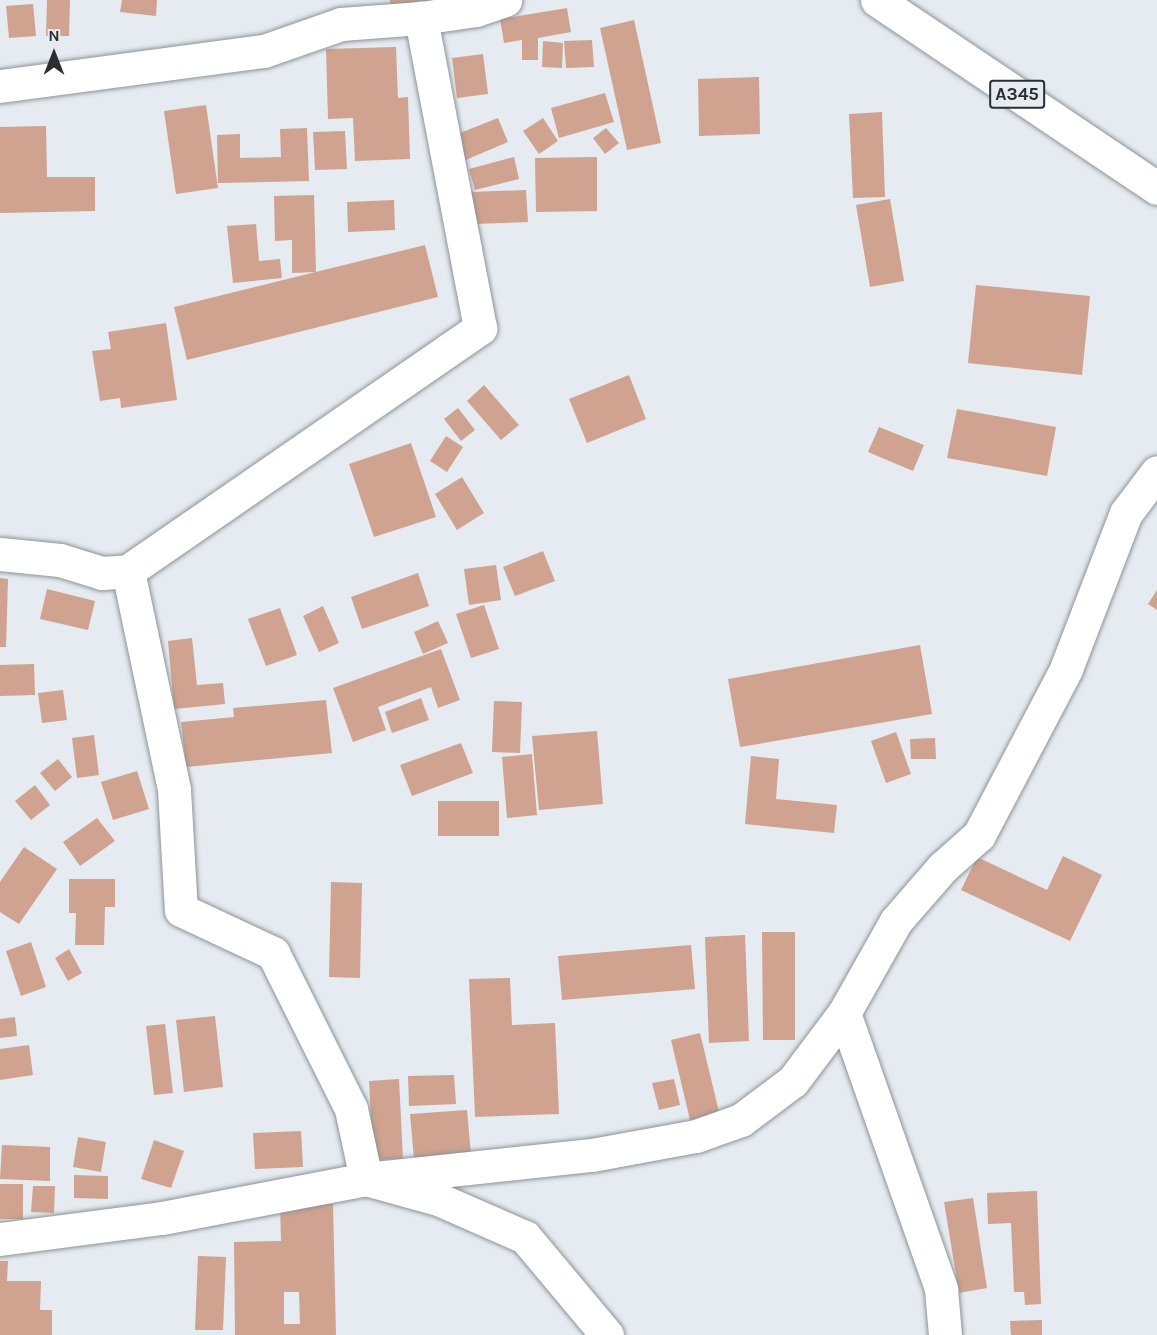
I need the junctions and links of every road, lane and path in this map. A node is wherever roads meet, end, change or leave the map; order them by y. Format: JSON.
{"nodes":[{"id":1,"x":505,"y":0,"type":"edge"},
{"id":2,"x":877,"y":0,"type":"edge"},
{"id":3,"x":422,"y":18,"type":"junction"},
{"id":4,"x":0,"y":86,"type":"edge"},
{"id":5,"x":1157,"y":188,"type":"edge"},
{"id":6,"x":1157,"y":471,"type":"edge"},
{"id":7,"x":0,"y":554,"type":"edge"},
{"id":8,"x":128,"y":571,"type":"junction"},
{"id":9,"x":844,"y":1013,"type":"junction"},
{"id":10,"x":366,"y":1179,"type":"junction"},
{"id":11,"x":0,"y":1239,"type":"edge"},
{"id":12,"x":607,"y":1335,"type":"edge"},
{"id":13,"x":945,"y":1335,"type":"edge"}],
"edges":[{"from":1,"to":3,"type":"main road"},
{"from":2,"to":5,"type":"main road","number":"A345"},
{"from":3,"to":4,"type":"main road"},
{"from":3,"to":8,"type":"main road"},
{"from":6,"to":9,"type":"main road"},
{"from":7,"to":8,"type":"main road"},
{"from":8,"to":10,"type":"main road"},
{"from":9,"to":10,"type":"main road"},
{"from":9,"to":13,"type":"main road"},
{"from":10,"to":11,"type":"main road"},
{"from":10,"to":12,"type":"main road"}]}
